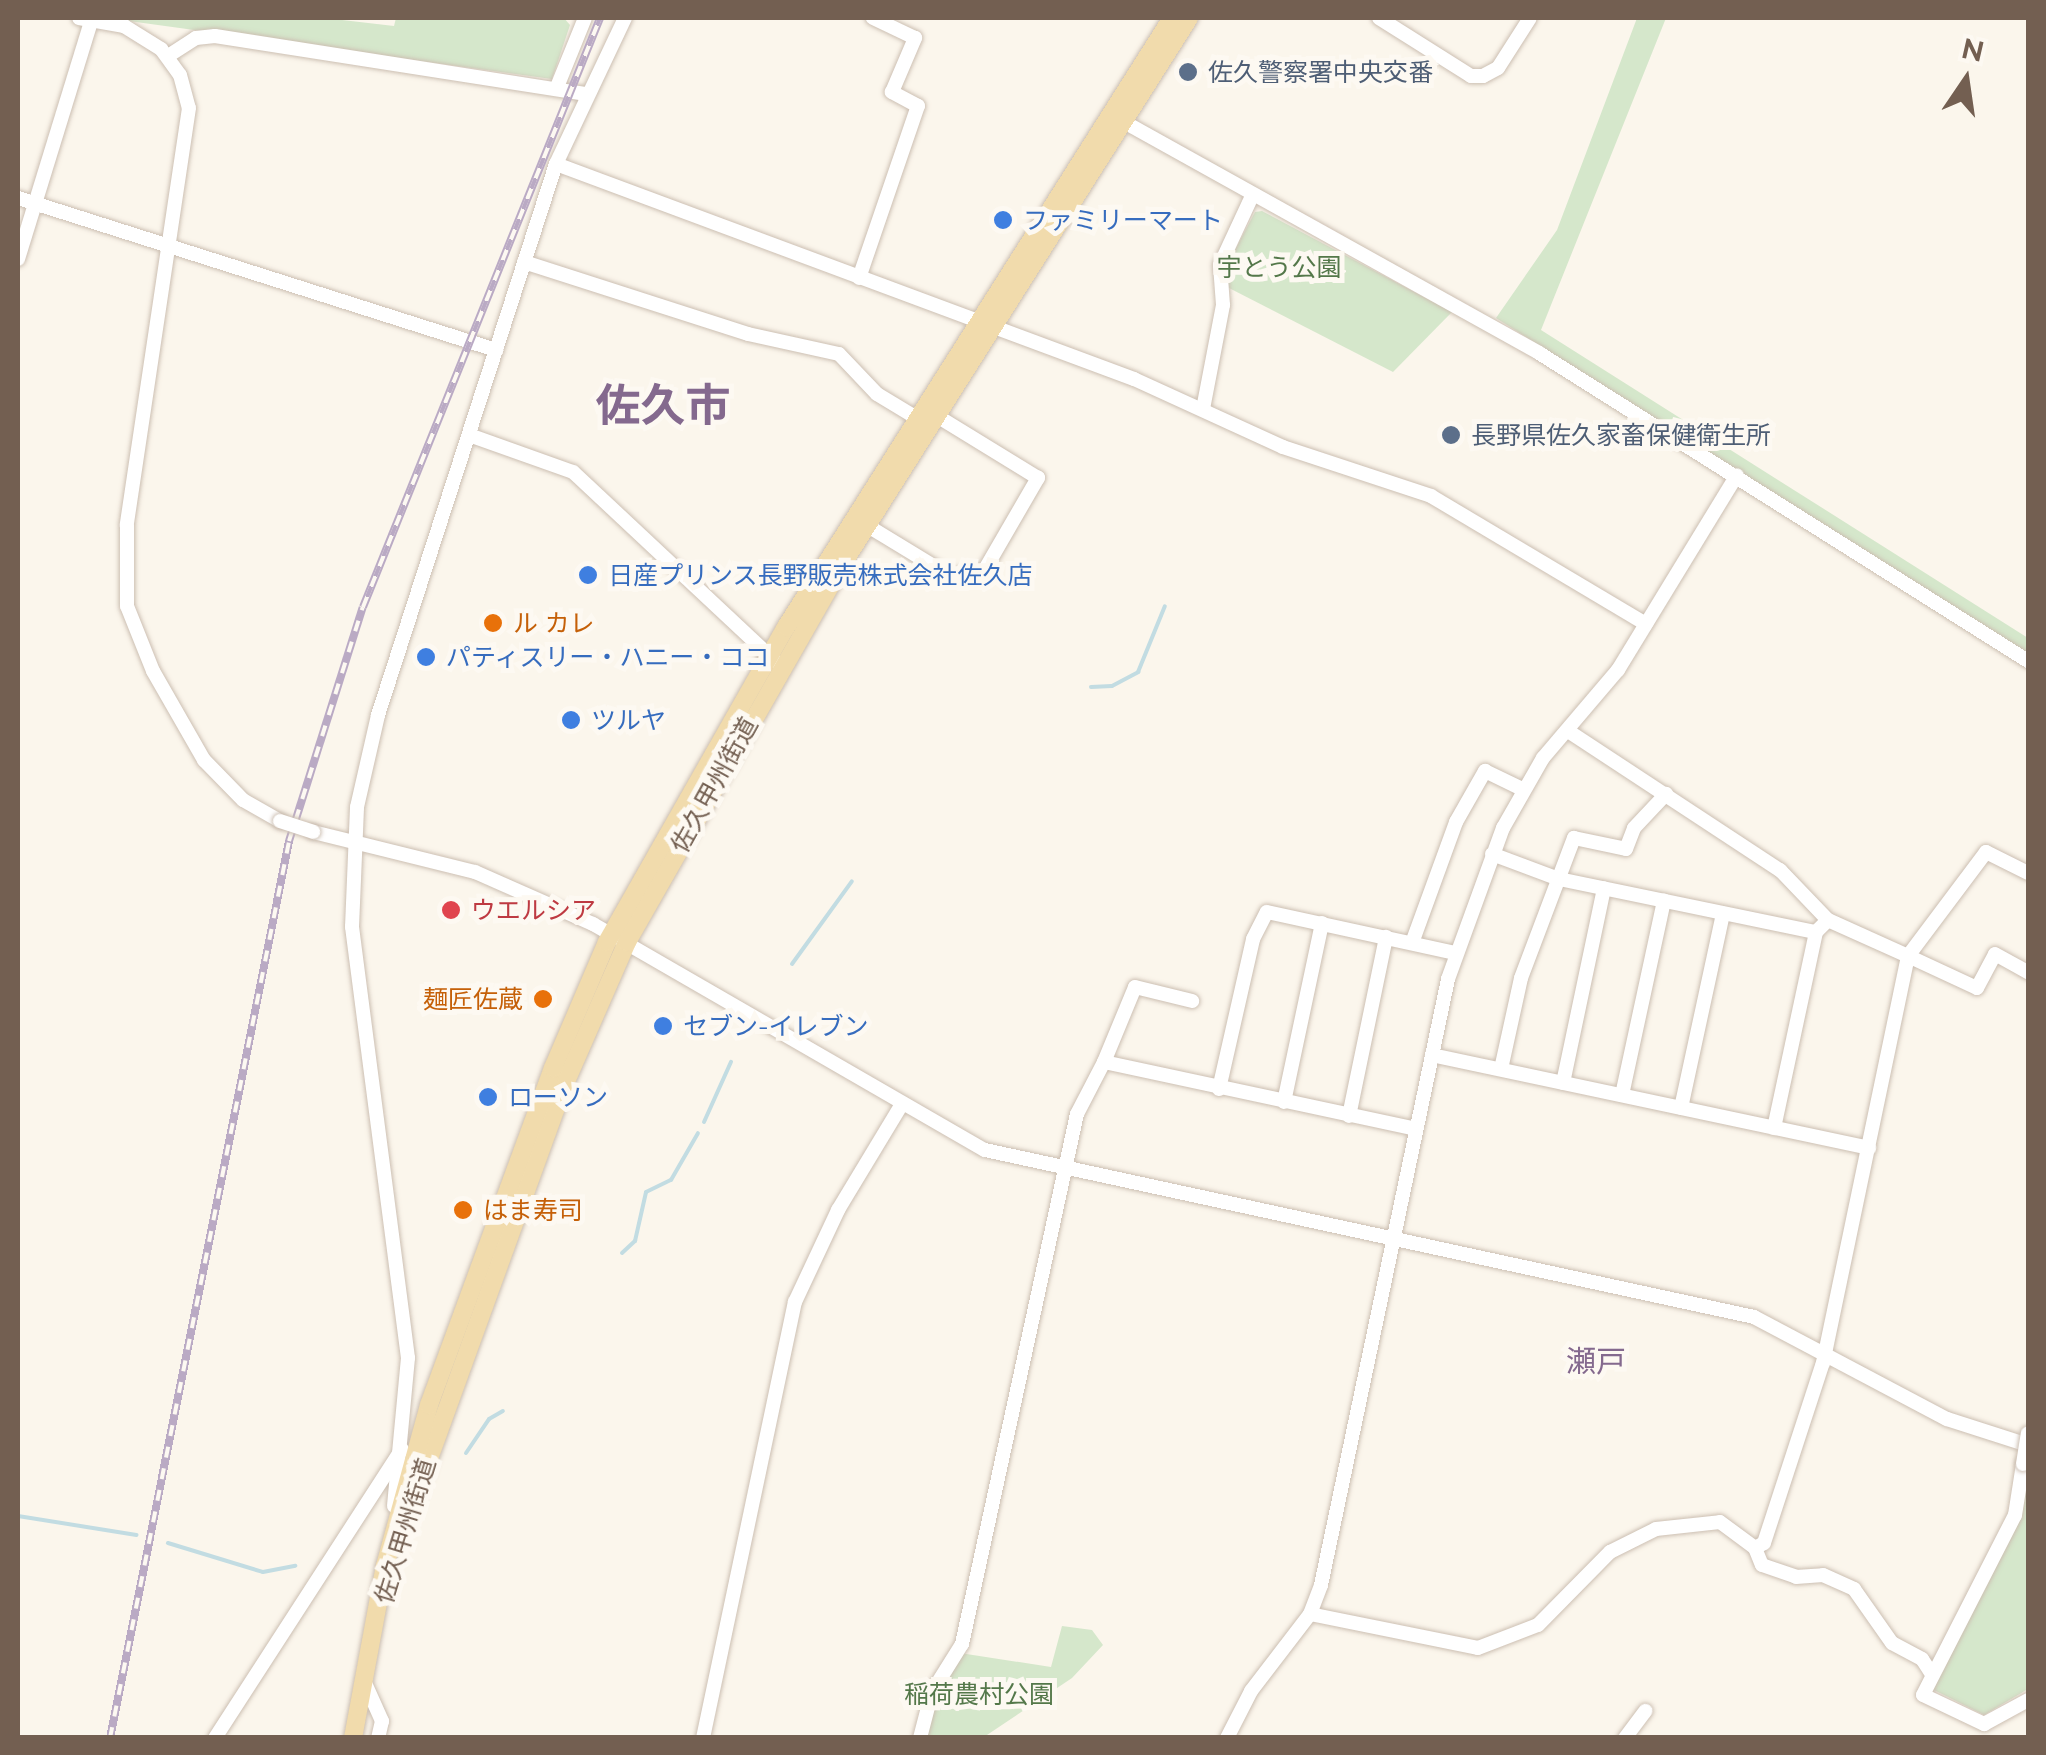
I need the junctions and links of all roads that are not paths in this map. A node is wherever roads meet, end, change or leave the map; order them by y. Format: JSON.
{"nodes":[{"id":1,"x":86,"y":18,"type":"edge"},
{"id":2,"x":585,"y":18,"type":"edge"},
{"id":3,"x":625,"y":18,"type":"edge"},
{"id":4,"x":873,"y":18,"type":"edge"},
{"id":5,"x":1172,"y":18,"type":"edge"},
{"id":6,"x":1189,"y":18,"type":"edge"},
{"id":7,"x":1379,"y":18,"type":"edge"},
{"id":8,"x":1530,"y":18,"type":"edge"},
{"id":9,"x":168,"y":56,"type":"junction"},
{"id":10,"x":557,"y":87,"type":"junction"},
{"id":11,"x":587,"y":94,"type":"junction"},
{"id":12,"x":1126,"y":123,"type":"junction"},
{"id":13,"x":556,"y":164,"type":"junction"},
{"id":14,"x":1253,"y":194,"type":"junction"},
{"id":15,"x":18,"y":198,"type":"edge"},
{"id":16,"x":35,"y":204,"type":"junction"},
{"id":17,"x":171,"y":243,"type":"junction"},
{"id":18,"x":18,"y":259,"type":"edge"},
{"id":19,"x":524,"y":262,"type":"junction"},
{"id":20,"x":859,"y":278,"type":"junction"},
{"id":21,"x":987,"y":325,"type":"junction"},
{"id":22,"x":496,"y":350,"type":"junction"},
{"id":23,"x":1203,"y":409,"type":"junction"},
{"id":24,"x":937,"y":416,"type":"junction"},
{"id":25,"x":916,"y":417,"type":"junction"},
{"id":26,"x":469,"y":435,"type":"junction"},
{"id":27,"x":1737,"y":475,"type":"junction"},
{"id":28,"x":860,"y":521,"type":"junction"},
{"id":29,"x":1646,"y":624,"type":"junction"},
{"id":30,"x":775,"y":661,"type":"junction"},
{"id":31,"x":2028,"y":661,"type":"edge"},
{"id":32,"x":1568,"y":731,"type":"junction"},
{"id":33,"x":1522,"y":790,"type":"junction"},
{"id":34,"x":1666,"y":794,"type":"junction"},
{"id":35,"x":353,"y":842,"type":"junction"},
{"id":36,"x":1492,"y":854,"type":"junction"},
{"id":37,"x":2028,"y":873,"type":"edge"},
{"id":38,"x":1559,"y":879,"type":"junction"},
{"id":39,"x":1604,"y":888,"type":"junction"},
{"id":40,"x":1664,"y":900,"type":"junction"},
{"id":41,"x":1723,"y":913,"type":"junction"},
{"id":42,"x":1828,"y":920,"type":"junction"},
{"id":43,"x":1322,"y":923,"type":"junction"},
{"id":44,"x":1816,"y":932,"type":"junction"},
{"id":45,"x":1386,"y":937,"type":"junction"},
{"id":46,"x":619,"y":938,"type":"junction"},
{"id":47,"x":1412,"y":943,"type":"junction"},
{"id":48,"x":1455,"y":953,"type":"junction"},
{"id":49,"x":1908,"y":956,"type":"junction"},
{"id":50,"x":2028,"y":972,"type":"edge"},
{"id":51,"x":1192,"y":1001,"type":"dead end"},
{"id":52,"x":1432,"y":1054,"type":"junction"},
{"id":53,"x":1104,"y":1062,"type":"junction"},
{"id":54,"x":1501,"y":1069,"type":"junction"},
{"id":55,"x":1563,"y":1083,"type":"junction"},
{"id":56,"x":1219,"y":1089,"type":"junction"},
{"id":57,"x":1622,"y":1095,"type":"junction"},
{"id":58,"x":1284,"y":1102,"type":"junction"},
{"id":59,"x":902,"y":1104,"type":"junction"},
{"id":60,"x":1681,"y":1108,"type":"junction"},
{"id":61,"x":1348,"y":1116,"type":"junction"},
{"id":62,"x":1774,"y":1128,"type":"junction"},
{"id":63,"x":1416,"y":1130,"type":"junction"},
{"id":64,"x":1868,"y":1148,"type":"junction"},
{"id":65,"x":1068,"y":1172,"type":"junction"},
{"id":66,"x":1393,"y":1241,"type":"junction"},
{"id":67,"x":1825,"y":1349,"type":"junction"},
{"id":68,"x":408,"y":1358,"type":"junction"},
{"id":69,"x":2028,"y":1434,"type":"edge"},
{"id":70,"x":420,"y":1435,"type":"junction"},
{"id":71,"x":2028,"y":1445,"type":"edge"},
{"id":72,"x":404,"y":1448,"type":"junction"},
{"id":73,"x":421,"y":1480,"type":"junction"},
{"id":74,"x":1755,"y":1548,"type":"junction"},
{"id":75,"x":385,"y":1566,"type":"junction"},
{"id":76,"x":1310,"y":1614,"type":"junction"},
{"id":77,"x":378,"y":1620,"type":"junction"},
{"id":78,"x":1931,"y":1673,"type":"junction"},
{"id":79,"x":365,"y":1684,"type":"junction"},
{"id":80,"x":2028,"y":1700,"type":"edge"},
{"id":81,"x":1645,"y":1711,"type":"dead end"},
{"id":82,"x":215,"y":1738,"type":"edge"},
{"id":83,"x":354,"y":1738,"type":"edge"},
{"id":84,"x":378,"y":1738,"type":"edge"},
{"id":85,"x":703,"y":1738,"type":"edge"},
{"id":86,"x":920,"y":1738,"type":"edge"},
{"id":87,"x":1227,"y":1738,"type":"edge"},
{"id":88,"x":1625,"y":1738,"type":"edge"}],
"edges":[{"from":1,"to":9,"type":"street"},
{"from":1,"to":16,"type":"street"},
{"from":2,"to":10,"type":"street"},
{"from":3,"to":11,"type":"street"},
{"from":4,"to":20,"type":"street"},
{"from":5,"to":21,"type":"main road","name":"佐久甲州街道"},
{"from":6,"to":12,"type":"main road","name":"佐久甲州街道"},
{"from":7,"to":8,"type":"street"},
{"from":9,"to":10,"type":"street"},
{"from":9,"to":17,"type":"street"},
{"from":10,"to":11,"type":"street"},
{"from":11,"to":13,"type":"street"},
{"from":12,"to":14,"type":"street"},
{"from":12,"to":21,"type":"main road","name":"佐久甲州街道"},
{"from":13,"to":19,"type":"street"},
{"from":13,"to":20,"type":"street"},
{"from":14,"to":23,"type":"street"},
{"from":14,"to":27,"type":"street"},
{"from":15,"to":16,"type":"street"},
{"from":16,"to":17,"type":"street"},
{"from":16,"to":18,"type":"street"},
{"from":17,"to":22,"type":"street"},
{"from":17,"to":35,"type":"street","bridge":true},
{"from":19,"to":22,"type":"street"},
{"from":19,"to":25,"type":"street"},
{"from":20,"to":21,"type":"street"},
{"from":21,"to":23,"type":"street"},
{"from":21,"to":24,"type":"main road","name":"佐久甲州街道"},
{"from":21,"to":25,"type":"main road","name":"佐久甲州街道"},
{"from":22,"to":26,"type":"street"},
{"from":23,"to":29,"type":"street"},
{"from":24,"to":28,"type":"main road","name":"佐久甲州街道"},
{"from":24,"to":28,"type":"street"},
{"from":25,"to":28,"type":"main road","name":"佐久甲州街道"},
{"from":26,"to":30,"type":"street"},
{"from":26,"to":35,"type":"street"},
{"from":27,"to":29,"type":"street"},
{"from":27,"to":31,"type":"street"},
{"from":28,"to":30,"type":"main road","name":"佐久甲州街道"},
{"from":29,"to":32,"type":"street"},
{"from":30,"to":46,"type":"main road","name":"佐久甲州街道"},
{"from":32,"to":33,"type":"street"},
{"from":32,"to":34,"type":"street"},
{"from":33,"to":36,"type":"street"},
{"from":33,"to":47,"type":"street"},
{"from":34,"to":38,"type":"street"},
{"from":34,"to":42,"type":"street"},
{"from":35,"to":46,"type":"street"},
{"from":35,"to":68,"type":"street"},
{"from":36,"to":38,"type":"street"},
{"from":36,"to":48,"type":"street"},
{"from":37,"to":49,"type":"street"},
{"from":38,"to":39,"type":"street"},
{"from":38,"to":54,"type":"street"},
{"from":39,"to":40,"type":"street"},
{"from":39,"to":55,"type":"street"},
{"from":40,"to":41,"type":"street"},
{"from":40,"to":57,"type":"street"},
{"from":41,"to":44,"type":"street"},
{"from":41,"to":60,"type":"street"},
{"from":42,"to":44,"type":"street"},
{"from":42,"to":49,"type":"street"},
{"from":43,"to":45,"type":"street"},
{"from":43,"to":56,"type":"street"},
{"from":43,"to":58,"type":"street"},
{"from":44,"to":62,"type":"street"},
{"from":45,"to":47,"type":"street"},
{"from":45,"to":61,"type":"street"},
{"from":46,"to":59,"type":"street"},
{"from":46,"to":70,"type":"main road","name":"佐久甲州街道"},
{"from":46,"to":73,"type":"main road","name":"佐久甲州街道"},
{"from":47,"to":48,"type":"street"},
{"from":48,"to":52,"type":"street"},
{"from":49,"to":50,"type":"street"},
{"from":49,"to":64,"type":"street"},
{"from":51,"to":53,"type":"street"},
{"from":52,"to":54,"type":"street"},
{"from":52,"to":63,"type":"street"},
{"from":53,"to":56,"type":"street"},
{"from":53,"to":65,"type":"street"},
{"from":54,"to":55,"type":"street"},
{"from":55,"to":57,"type":"street"},
{"from":56,"to":58,"type":"street"},
{"from":57,"to":60,"type":"street"},
{"from":58,"to":61,"type":"street"},
{"from":59,"to":65,"type":"street"},
{"from":59,"to":85,"type":"street"},
{"from":60,"to":62,"type":"street"},
{"from":61,"to":63,"type":"street"},
{"from":62,"to":64,"type":"street"},
{"from":63,"to":66,"type":"street"},
{"from":64,"to":67,"type":"street"},
{"from":65,"to":66,"type":"street"},
{"from":65,"to":86,"type":"street"},
{"from":66,"to":67,"type":"street"},
{"from":66,"to":76,"type":"street"},
{"from":67,"to":71,"type":"street"},
{"from":67,"to":74,"type":"street"},
{"from":68,"to":70,"type":"street"},
{"from":68,"to":72,"type":"street"},
{"from":69,"to":78,"type":"street","bridge":true},
{"from":70,"to":73,"type":"street"},
{"from":70,"to":75,"type":"main road","name":"佐久甲州街道"},
{"from":72,"to":75,"type":"street"},
{"from":72,"to":82,"type":"street"},
{"from":73,"to":77,"type":"main road","name":"佐久甲州街道"},
{"from":74,"to":76,"type":"street"},
{"from":74,"to":78,"type":"street"},
{"from":75,"to":77,"type":"main road","name":"佐久甲州街道"},
{"from":76,"to":87,"type":"street"},
{"from":77,"to":79,"type":"main road","name":"佐久甲州街道"},
{"from":78,"to":80,"type":"street"},
{"from":79,"to":83,"type":"main road","name":"佐久甲州街道"},
{"from":79,"to":84,"type":"street"},
{"from":81,"to":88,"type":"street"}]}
